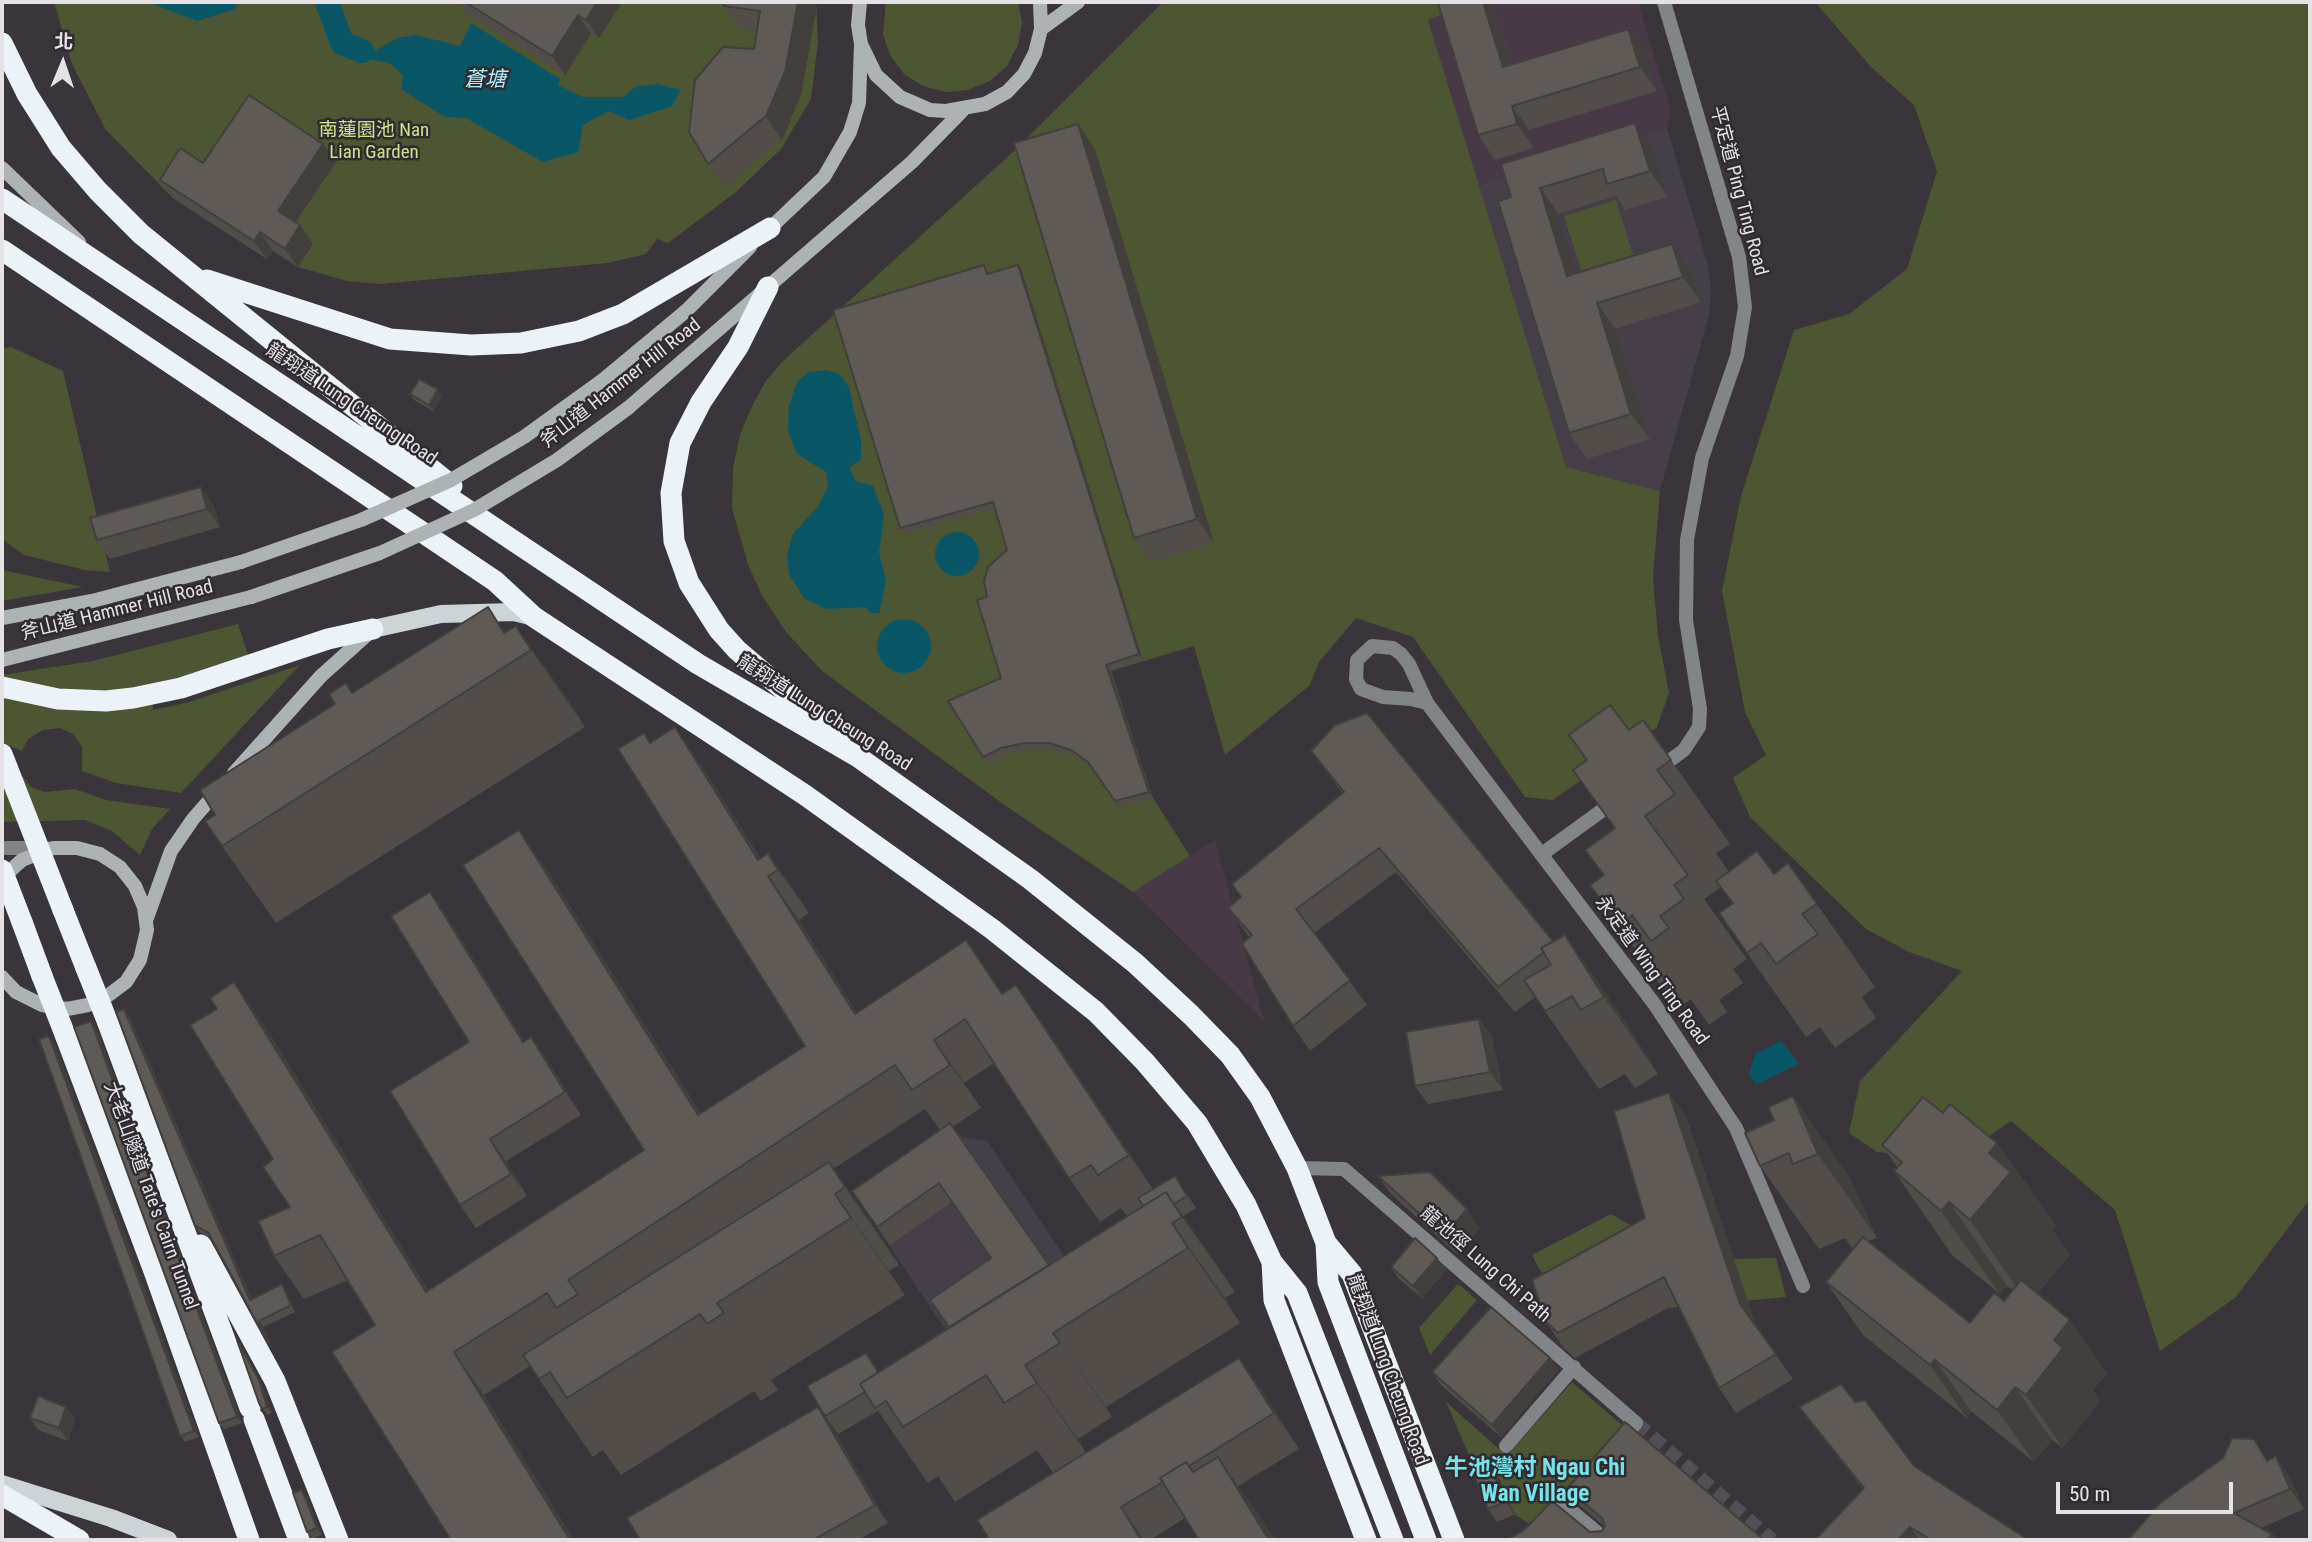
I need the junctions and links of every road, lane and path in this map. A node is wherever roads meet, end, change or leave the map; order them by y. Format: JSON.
{"nodes":[{"id":1,"x":852,"y":2,"type":"edge"},
{"id":2,"x":860,"y":2,"type":"edge"},
{"id":3,"x":1040,"y":2,"type":"edge"},
{"id":4,"x":1078,"y":2,"type":"edge"},
{"id":5,"x":1664,"y":2,"type":"edge"},
{"id":6,"x":858,"y":25,"type":"junction"},
{"id":7,"x":1041,"y":29,"type":"junction"},
{"id":8,"x":2,"y":43,"type":"edge"},
{"id":9,"x":861,"y":44,"type":"junction"},
{"id":10,"x":962,"y":111,"type":"junction"},
{"id":11,"x":2,"y":168,"type":"edge"},
{"id":12,"x":2,"y":199,"type":"edge"},
{"id":13,"x":770,"y":228,"type":"junction"},
{"id":14,"x":2,"y":250,"type":"edge"},
{"id":15,"x":108,"y":270,"type":"junction"},
{"id":16,"x":185,"y":271,"type":"junction"},
{"id":17,"x":768,"y":287,"type":"junction"},
{"id":18,"x":528,"y":552,"type":"junction"},
{"id":19,"x":534,"y":617,"type":"junction"},
{"id":20,"x":2,"y":618,"type":"edge"},
{"id":21,"x":373,"y":629,"type":"junction"},
{"id":22,"x":2,"y":660,"type":"edge"},
{"id":23,"x":2,"y":687,"type":"edge"},
{"id":24,"x":1427,"y":703,"type":"junction"},
{"id":25,"x":2,"y":754,"type":"edge"},
{"id":26,"x":858,"y":757,"type":"junction"},
{"id":27,"x":1647,"y":777,"type":"edge"},
{"id":28,"x":1626,"y":792,"type":"edge"},
{"id":29,"x":2,"y":848,"type":"edge"},
{"id":30,"x":53,"y":848,"type":"junction"},
{"id":31,"x":1542,"y":854,"type":"junction"},
{"id":32,"x":2,"y":870,"type":"edge"},
{"id":33,"x":2,"y":878,"type":"edge"},
{"id":34,"x":146,"y":919,"type":"junction"},
{"id":35,"x":2,"y":977,"type":"edge"},
{"id":36,"x":1297,"y":1168,"type":"junction"},
{"id":37,"x":175,"y":1201,"type":"junction"},
{"id":38,"x":1326,"y":1243,"type":"junction"},
{"id":39,"x":1272,"y":1262,"type":"junction"},
{"id":40,"x":1803,"y":1286,"type":"dead end"},
{"id":41,"x":1574,"y":1367,"type":"junction"},
{"id":42,"x":1506,"y":1446,"type":"dead end"},
{"id":43,"x":1609,"y":1453,"type":"edge"},
{"id":44,"x":1594,"y":1470,"type":"edge"},
{"id":45,"x":2,"y":1484,"type":"edge"},
{"id":46,"x":2,"y":1495,"type":"edge"},
{"id":47,"x":1564,"y":1504,"type":"junction"},
{"id":48,"x":79,"y":1540,"type":"edge"},
{"id":49,"x":168,"y":1540,"type":"edge"},
{"id":50,"x":249,"y":1540,"type":"edge"},
{"id":51,"x":299,"y":1540,"type":"edge"},
{"id":52,"x":338,"y":1540,"type":"edge"},
{"id":53,"x":1366,"y":1540,"type":"edge"},
{"id":54,"x":1393,"y":1540,"type":"edge"},
{"id":55,"x":1426,"y":1540,"type":"edge"},
{"id":56,"x":1454,"y":1540,"type":"edge"},
{"id":57,"x":1527,"y":1540,"type":"edge"},
{"id":58,"x":1606,"y":1540,"type":"edge"}],
"edges":[{"from":1,"to":6,"type":"main road"},
{"from":2,"to":6,"type":"main road"},
{"from":3,"to":7,"type":"main road"},
{"from":4,"to":7,"type":"main road"},
{"from":5,"to":27,"type":"street","name":"平定道 Ping Ting Road"},
{"from":6,"to":9,"type":"main road"},
{"from":7,"to":10,"type":"main road"},
{"from":8,"to":16,"type":"highway"},
{"from":9,"to":10,"type":"main road"},
{"from":9,"to":13,"type":"main road","name":"斧山道 Hammer Hill Road"},
{"from":10,"to":17,"type":"main road","name":"斧山道 Hammer Hill Road"},
{"from":11,"to":15,"type":"main road"},
{"from":12,"to":15,"type":"highway","name":"龍翔道 Lung Cheung Road"},
{"from":13,"to":16,"type":"highway"},
{"from":13,"to":20,"type":"main road","name":"斧山道 Hammer Hill Road","bridge":true},
{"from":14,"to":19,"type":"highway"},
{"from":15,"to":18,"type":"highway","name":"龍翔道 Lung Cheung Road"},
{"from":16,"to":18,"type":"highway"},
{"from":17,"to":22,"type":"main road","name":"斧山道 Hammer Hill Road","bridge":true},
{"from":17,"to":26,"type":"highway"},
{"from":18,"to":26,"type":"highway","name":"龍翔道 Lung Cheung Road"},
{"from":19,"to":21,"type":"main road"},
{"from":19,"to":39,"type":"highway"},
{"from":21,"to":23,"type":"highway"},
{"from":21,"to":34,"type":"main road"},
{"from":24,"to":24,"type":"street","name":"永定道 Wing Ting Road"},
{"from":24,"to":31,"type":"street","name":"永定道 Wing Ting Road"},
{"from":25,"to":37,"type":"highway","name":"大老山隧道 Tate's Cairn Tunnel","bridge":true},
{"from":26,"to":36,"type":"highway","name":"龍翔道 Lung Cheung Road"},
{"from":28,"to":31,"type":"street"},
{"from":29,"to":30,"type":"street"},
{"from":30,"to":33,"type":"main road"},
{"from":30,"to":34,"type":"main road"},
{"from":31,"to":40,"type":"street","name":"永定道 Wing Ting Road"},
{"from":32,"to":50,"type":"highway","name":"大老山隧道 Tate's Cairn Tunnel","bridge":true},
{"from":34,"to":35,"type":"main road"},
{"from":36,"to":38,"type":"highway","name":"龍翔道 Lung Cheung Road"},
{"from":36,"to":41,"type":"street","name":"龍池徑 Lung Chi Path"},
{"from":37,"to":51,"type":"highway","name":"大老山隧道 Tate's Cairn Tunnel"},
{"from":37,"to":52,"type":"highway"},
{"from":38,"to":55,"type":"highway","name":"龍翔道 Lung Cheung Road"},
{"from":38,"to":56,"type":"highway"},
{"from":39,"to":53,"type":"highway"},
{"from":39,"to":54,"type":"highway"},
{"from":41,"to":42,"type":"street"},
{"from":41,"to":43,"type":"street","name":"龍池徑 Lung Chi Path"},
{"from":44,"to":47,"type":"street"},
{"from":45,"to":49,"type":"main road"},
{"from":46,"to":48,"type":"highway"},
{"from":47,"to":57,"type":"street"},
{"from":47,"to":58,"type":"street"}]}
